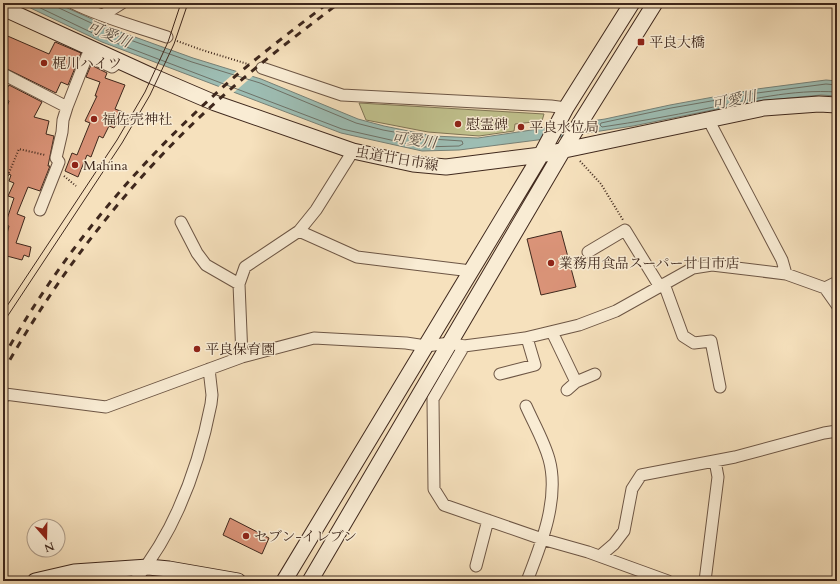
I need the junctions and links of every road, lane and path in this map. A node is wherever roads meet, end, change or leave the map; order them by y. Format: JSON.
{"nodes":[{"id":1,"x":4,"y":3,"type":"edge"},
{"id":2,"x":73,"y":3,"type":"edge"},
{"id":3,"x":122,"y":3,"type":"edge"},
{"id":4,"x":632,"y":3,"type":"edge"},
{"id":5,"x":654,"y":3,"type":"edge"},
{"id":6,"x":3,"y":7,"type":"edge"},
{"id":7,"x":101,"y":20,"type":"junction"},
{"id":8,"x":167,"y":37,"type":"dead end"},
{"id":9,"x":92,"y":41,"type":"dead end"},
{"id":10,"x":178,"y":41,"type":"dead end"},
{"id":11,"x":120,"y":62,"type":"junction"},
{"id":12,"x":262,"y":68,"type":"joint"},
{"id":13,"x":3,"y":74,"type":"edge"},
{"id":14,"x":837,"y":105,"type":"edge"},
{"id":15,"x":67,"y":107,"type":"junction"},
{"id":16,"x":566,"y":110,"type":"junction"},
{"id":17,"x":708,"y":119,"type":"junction"},
{"id":18,"x":566,"y":146,"type":"junction"},
{"id":19,"x":544,"y":149,"type":"junction"},
{"id":20,"x":353,"y":151,"type":"junction"},
{"id":21,"x":56,"y":158,"type":"junction"},
{"id":22,"x":578,"y":158,"type":"dead end"},
{"id":23,"x":3,"y":190,"type":"edge"},
{"id":24,"x":40,"y":210,"type":"dead end"},
{"id":25,"x":181,"y":222,"type":"dead end"},
{"id":26,"x":625,"y":230,"type":"junction"},
{"id":27,"x":299,"y":231,"type":"junction"},
{"id":28,"x":588,"y":252,"type":"dead end"},
{"id":29,"x":471,"y":272,"type":"junction"},
{"id":30,"x":786,"y":274,"type":"junction"},
{"id":31,"x":837,"y":282,"type":"edge"},
{"id":32,"x":239,"y":284,"type":"junction"},
{"id":33,"x":662,"y":285,"type":"junction"},
{"id":34,"x":825,"y":288,"type":"junction"},
{"id":35,"x":837,"y":305,"type":"edge"},
{"id":36,"x":552,"y":332,"type":"junction"},
{"id":37,"x":527,"y":338,"type":"junction"},
{"id":38,"x":457,"y":345,"type":"junction"},
{"id":39,"x":426,"y":346,"type":"junction"},
{"id":40,"x":242,"y":357,"type":"junction"},
{"id":41,"x":209,"y":369,"type":"junction"},
{"id":42,"x":500,"y":374,"type":"dead end"},
{"id":43,"x":595,"y":374,"type":"dead end"},
{"id":44,"x":576,"y":382,"type":"junction"},
{"id":45,"x":720,"y":387,"type":"dead end"},
{"id":46,"x":567,"y":390,"type":"dead end"},
{"id":47,"x":3,"y":398,"type":"edge"},
{"id":48,"x":526,"y":406,"type":"dead end"},
{"id":49,"x":837,"y":431,"type":"edge"},
{"id":50,"x":716,"y":461,"type":"junction"},
{"id":51,"x":488,"y":520,"type":"junction"},
{"id":52,"x":542,"y":539,"type":"junction"},
{"id":53,"x":600,"y":556,"type":"junction"},
{"id":54,"x":476,"y":566,"type":"dead end"},
{"id":55,"x":144,"y":567,"type":"junction"},
{"id":56,"x":184,"y":576,"type":"edge"},
{"id":57,"x":261,"y":576,"type":"dead end"},
{"id":58,"x":231,"y":580,"type":"edge"},
{"id":59,"x":35,"y":581,"type":"edge"},
{"id":60,"x":135,"y":581,"type":"edge"},
{"id":61,"x":258,"y":581,"type":"edge"},
{"id":62,"x":284,"y":581,"type":"edge"},
{"id":63,"x":310,"y":581,"type":"edge"},
{"id":64,"x":527,"y":581,"type":"edge"},
{"id":65,"x":668,"y":581,"type":"edge"},
{"id":66,"x":705,"y":581,"type":"edge"}],
"edges":[{"from":1,"to":6,"type":"street"},
{"from":2,"to":7,"type":"street"},
{"from":3,"to":7,"type":"street"},
{"from":4,"to":16,"type":"street"},
{"from":5,"to":18,"type":"street"},
{"from":6,"to":11,"type":"street","name":"虫道廿日市線"},
{"from":7,"to":8,"type":"street"},
{"from":7,"to":9,"type":"path"},
{"from":10,"to":12,"type":"path"},
{"from":11,"to":15,"type":"street"},
{"from":11,"to":20,"type":"street","name":"虫道廿日市線"},
{"from":12,"to":16,"type":"street"},
{"from":13,"to":15,"type":"street"},
{"from":14,"to":17,"type":"street","name":"虫道廿日市線"},
{"from":15,"to":21,"type":"street"},
{"from":16,"to":19,"type":"street"},
{"from":17,"to":18,"type":"street","name":"虫道廿日市線"},
{"from":17,"to":30,"type":"street"},
{"from":18,"to":19,"type":"street","name":"虫道廿日市線"},
{"from":18,"to":38,"type":"street"},
{"from":19,"to":20,"type":"street","name":"虫道廿日市線"},
{"from":19,"to":29,"type":"street"},
{"from":20,"to":27,"type":"street"},
{"from":21,"to":23,"type":"path"},
{"from":21,"to":24,"type":"street"},
{"from":22,"to":26,"type":"path"},
{"from":25,"to":32,"type":"street"},
{"from":26,"to":28,"type":"street"},
{"from":26,"to":33,"type":"street"},
{"from":27,"to":29,"type":"street"},
{"from":27,"to":32,"type":"street"},
{"from":29,"to":39,"type":"street"},
{"from":30,"to":33,"type":"street"},
{"from":30,"to":34,"type":"street"},
{"from":31,"to":34,"type":"street"},
{"from":32,"to":40,"type":"street"},
{"from":33,"to":36,"type":"street"},
{"from":33,"to":45,"type":"street"},
{"from":34,"to":35,"type":"street"},
{"from":36,"to":37,"type":"street"},
{"from":36,"to":44,"type":"street"},
{"from":37,"to":38,"type":"street"},
{"from":37,"to":42,"type":"street"},
{"from":38,"to":39,"type":"street"},
{"from":38,"to":51,"type":"street"},
{"from":38,"to":63,"type":"street"},
{"from":39,"to":40,"type":"street"},
{"from":39,"to":62,"type":"street"},
{"from":40,"to":41,"type":"street"},
{"from":41,"to":47,"type":"street"},
{"from":41,"to":55,"type":"street"},
{"from":43,"to":44,"type":"street"},
{"from":44,"to":46,"type":"street"},
{"from":48,"to":52,"type":"street"},
{"from":49,"to":50,"type":"street"},
{"from":50,"to":53,"type":"street"},
{"from":50,"to":66,"type":"street"},
{"from":51,"to":52,"type":"street"},
{"from":51,"to":54,"type":"street"},
{"from":52,"to":53,"type":"street"},
{"from":52,"to":64,"type":"street"},
{"from":53,"to":65,"type":"street"},
{"from":55,"to":56,"type":"street"},
{"from":55,"to":59,"type":"street"},
{"from":55,"to":60,"type":"street"},
{"from":56,"to":58,"type":"street"},
{"from":57,"to":61,"type":"path"}]}
